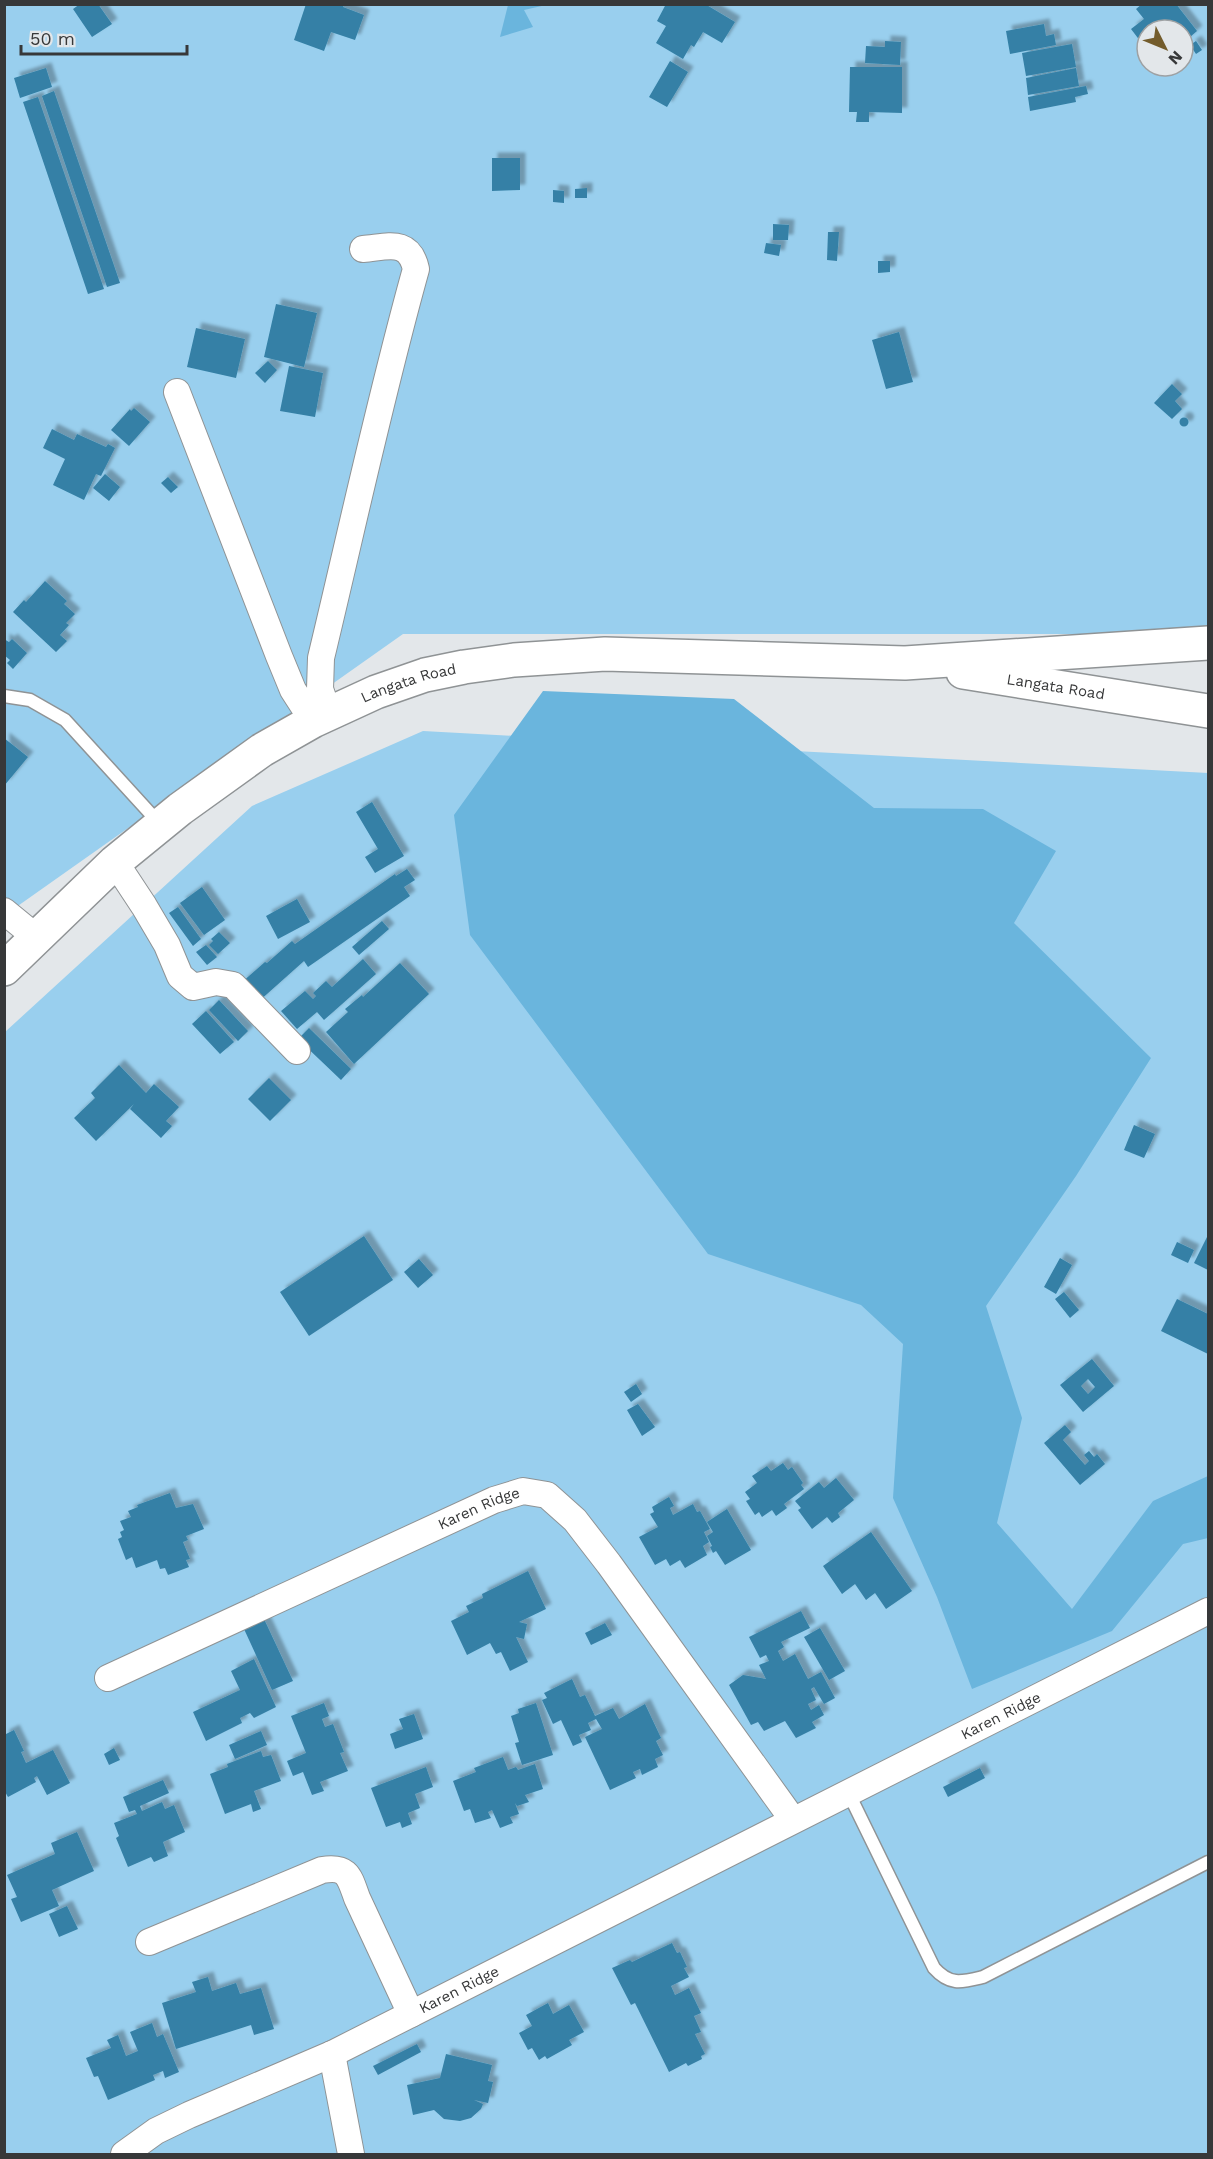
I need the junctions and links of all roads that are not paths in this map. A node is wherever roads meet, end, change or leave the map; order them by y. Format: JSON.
{"nodes":[{"id":1,"x":363,"y":249,"type":"dead end"},
{"id":2,"x":177,"y":392,"type":"dead end"},
{"id":3,"x":1209,"y":643,"type":"edge"},
{"id":4,"x":905,"y":663,"type":"junction"},
{"id":5,"x":4,"y":696,"type":"edge"},
{"id":6,"x":1209,"y":711,"type":"edge"},
{"id":7,"x":321,"y":718,"type":"junction"},
{"id":8,"x":160,"y":825,"type":"junction"},
{"id":9,"x":115,"y":862,"type":"junction"},
{"id":10,"x":4,"y":911,"type":"edge"},
{"id":11,"x":37,"y":938,"type":"junction"},
{"id":12,"x":4,"y":969,"type":"edge"},
{"id":13,"x":297,"y":1051,"type":"dead end"},
{"id":14,"x":1209,"y":1611,"type":"edge"},
{"id":15,"x":108,"y":1678,"type":"dead end"},
{"id":16,"x":848,"y":1792,"type":"junction"},
{"id":17,"x":793,"y":1820,"type":"junction"},
{"id":18,"x":1209,"y":1862,"type":"edge"},
{"id":19,"x":148,"y":1942,"type":"dead end"},
{"id":20,"x":411,"y":2014,"type":"junction"},
{"id":21,"x":332,"y":2054,"type":"junction"},
{"id":22,"x":124,"y":2154,"type":"edge"},
{"id":23,"x":351,"y":2154,"type":"edge"}],
"edges":[{"from":1,"to":7,"type":"street"},
{"from":2,"to":7,"type":"street"},
{"from":3,"to":4,"type":"main road","name":"Langata Road"},
{"from":4,"to":6,"type":"main road","name":"Langata Road"},
{"from":4,"to":7,"type":"main road","name":"Langata Road"},
{"from":5,"to":8,"type":"lane"},
{"from":7,"to":8,"type":"main road","name":"Langata Road"},
{"from":8,"to":9,"type":"main road","name":"Langata Road"},
{"from":9,"to":11,"type":"main road","name":"Langata Road"},
{"from":9,"to":13,"type":"street"},
{"from":10,"to":11,"type":"street"},
{"from":11,"to":12,"type":"main road","name":"Langata Road"},
{"from":14,"to":16,"type":"street","name":"Karen Ridge"},
{"from":15,"to":17,"type":"street","name":"Karen Ridge"},
{"from":16,"to":17,"type":"street","name":"Karen Ridge"},
{"from":16,"to":18,"type":"lane"},
{"from":17,"to":20,"type":"street","name":"Karen Ridge"},
{"from":19,"to":20,"type":"street"},
{"from":20,"to":21,"type":"street","name":"Karen Ridge"},
{"from":21,"to":22,"type":"street","name":"Karen Ridge"},
{"from":21,"to":23,"type":"street"}]}
